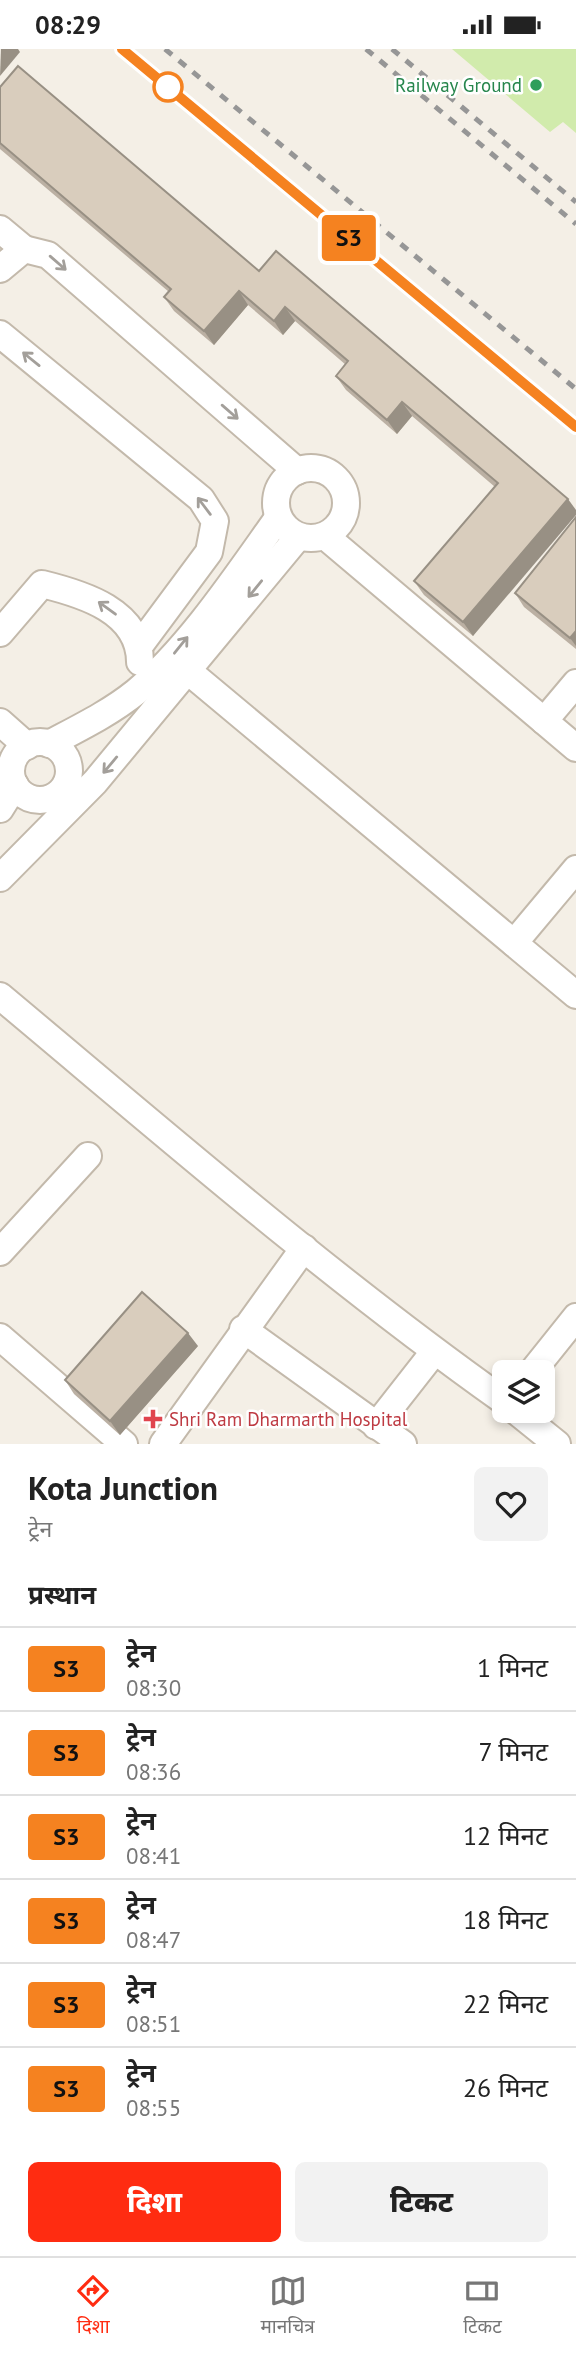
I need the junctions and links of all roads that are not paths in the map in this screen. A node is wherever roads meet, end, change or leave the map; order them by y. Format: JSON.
{"nodes":[{"id":1,"x":0,"y":229,"type":"edge"},
{"id":2,"x":24,"y":249,"type":"junction"},
{"id":3,"x":0,"y":269,"type":"edge"},
{"id":4,"x":0,"y":334,"type":"edge"},
{"id":5,"x":297,"y":471,"type":"junction"},
{"id":6,"x":278,"y":518,"type":"junction"},
{"id":7,"x":325,"y":536,"type":"junction"},
{"id":8,"x":298,"y":537,"type":"junction"},
{"id":9,"x":0,"y":633,"type":"edge"},
{"id":10,"x":140,"y":645,"type":"junction"},
{"id":11,"x":188,"y":671,"type":"junction"},
{"id":12,"x":576,"y":683,"type":"edge"},
{"id":13,"x":140,"y":688,"type":"junction"},
{"id":14,"x":0,"y":722,"type":"edge"},
{"id":15,"x":544,"y":722,"type":"junction"},
{"id":16,"x":38,"y":745,"type":"junction"},
{"id":17,"x":576,"y":748,"type":"edge"},
{"id":18,"x":15,"y":785,"type":"junction"},
{"id":19,"x":63,"y":790,"type":"junction"},
{"id":20,"x":0,"y":809,"type":"edge"},
{"id":21,"x":54,"y":824,"type":"junction"},
{"id":22,"x":576,"y":869,"type":"edge"},
{"id":23,"x":0,"y":878,"type":"edge"},
{"id":24,"x":514,"y":943,"type":"junction"},
{"id":25,"x":576,"y":995,"type":"edge"},
{"id":26,"x":0,"y":996,"type":"edge"},
{"id":27,"x":88,"y":1156,"type":"dead end"},
{"id":28,"x":304,"y":1248,"type":"junction"},
{"id":29,"x":0,"y":1252,"type":"edge"},
{"id":30,"x":576,"y":1317,"type":"edge"},
{"id":31,"x":243,"y":1329,"type":"junction"},
{"id":32,"x":0,"y":1337,"type":"edge"},
{"id":33,"x":435,"y":1352,"type":"junction"},
{"id":34,"x":542,"y":1360,"type":"edge"},
{"id":35,"x":492,"y":1392,"type":"edge"},
{"id":36,"x":531,"y":1423,"type":"edge"},
{"id":37,"x":376,"y":1426,"type":"junction"},
{"id":38,"x":124,"y":1444,"type":"edge"},
{"id":39,"x":163,"y":1444,"type":"edge"},
{"id":40,"x":403,"y":1444,"type":"edge"},
{"id":41,"x":557,"y":1444,"type":"edge"}],
"edges":[{"from":1,"to":2,"type":"street"},
{"from":2,"to":3,"type":"street"},
{"from":2,"to":5,"type":"street","one_way":true},
{"from":10,"to":4,"type":"street","one_way":true},
{"from":5,"to":6,"type":"street"},
{"from":5,"to":7,"type":"street"},
{"from":6,"to":8,"type":"street"},
{"from":13,"to":6,"type":"street","one_way":true},
{"from":7,"to":8,"type":"street"},
{"from":7,"to":15,"type":"street"},
{"from":8,"to":11,"type":"street","one_way":true},
{"from":10,"to":9,"type":"street","one_way":true},
{"from":10,"to":13,"type":"street"},
{"from":11,"to":21,"type":"street","one_way":true},
{"from":11,"to":24,"type":"street"},
{"from":12,"to":15,"type":"street"},
{"from":13,"to":16,"type":"street"},
{"from":14,"to":16,"type":"street"},
{"from":15,"to":17,"type":"street"},
{"from":16,"to":18,"type":"street"},
{"from":16,"to":19,"type":"street"},
{"from":18,"to":19,"type":"street"},
{"from":18,"to":20,"type":"street"},
{"from":19,"to":21,"type":"street"},
{"from":21,"to":23,"type":"street"},
{"from":22,"to":24,"type":"street"},
{"from":24,"to":25,"type":"street"},
{"from":26,"to":28,"type":"street"},
{"from":27,"to":29,"type":"street"},
{"from":28,"to":31,"type":"street"},
{"from":28,"to":33,"type":"street"},
{"from":30,"to":34,"type":"street"},
{"from":31,"to":37,"type":"street"},
{"from":31,"to":39,"type":"street"},
{"from":32,"to":38,"type":"street"},
{"from":33,"to":35,"type":"street"},
{"from":33,"to":37,"type":"street"},
{"from":36,"to":41,"type":"street"},
{"from":37,"to":40,"type":"street"}]}
